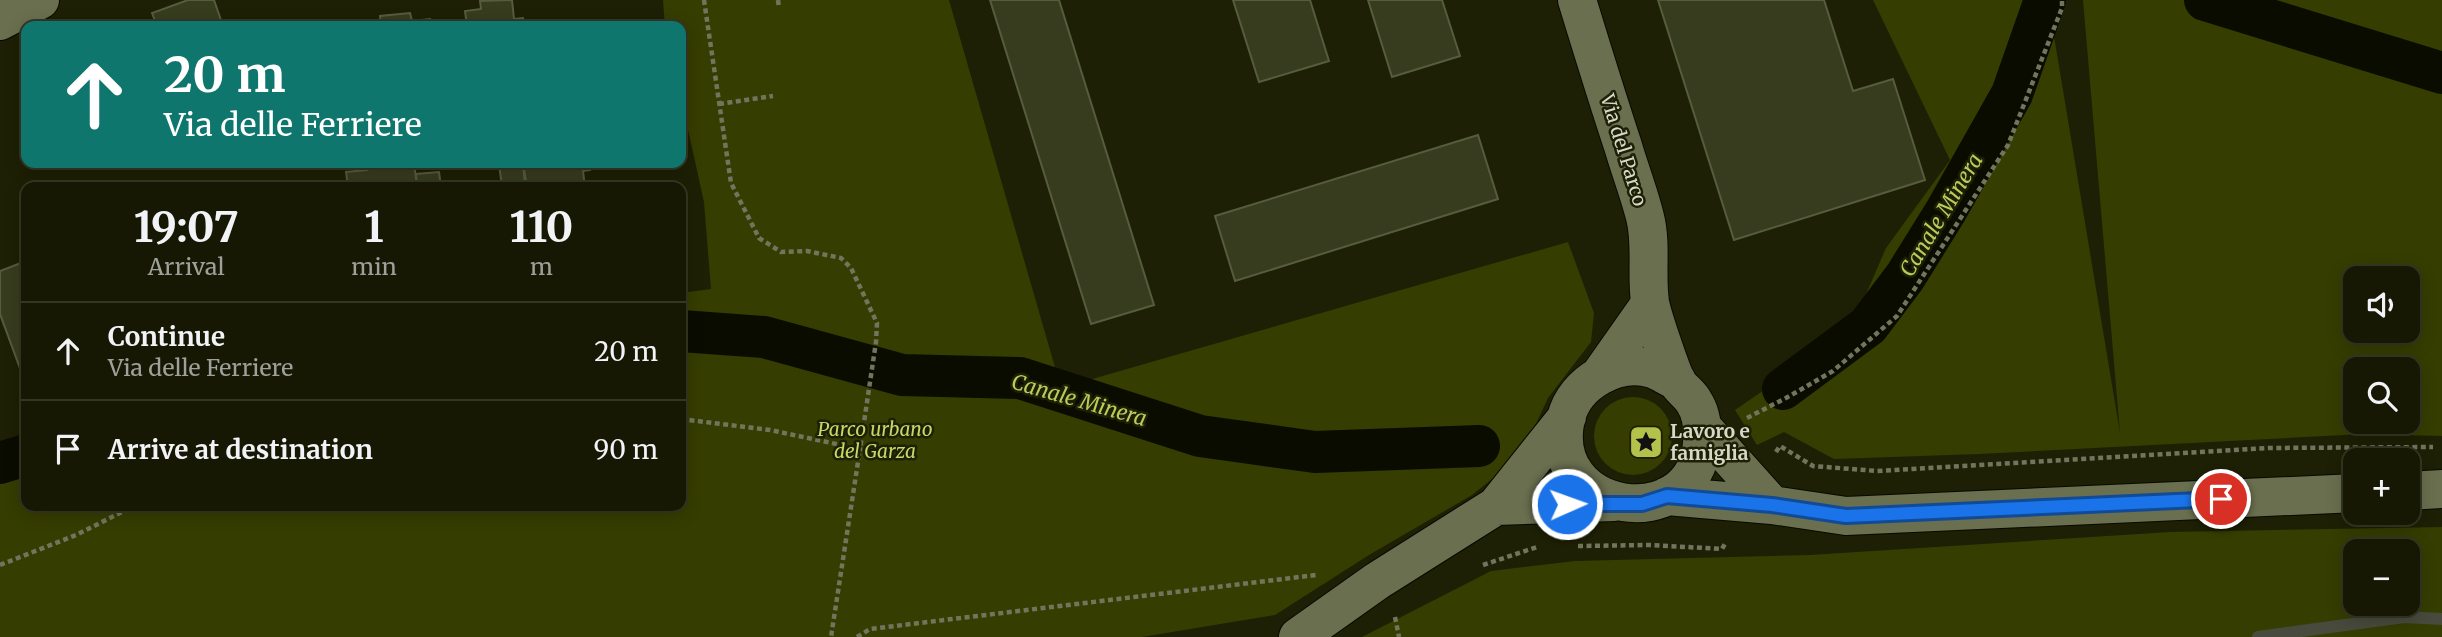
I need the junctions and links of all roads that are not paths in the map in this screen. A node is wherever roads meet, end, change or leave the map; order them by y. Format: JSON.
{"nodes":[{"id":1,"x":40,"y":0,"type":"edge"},
{"id":2,"x":1577,"y":0,"type":"edge"},
{"id":3,"x":0,"y":21,"type":"edge"},
{"id":4,"x":1650,"y":304,"type":"junction"},
{"id":5,"x":1600,"y":375,"type":"junction"},
{"id":6,"x":1677,"y":382,"type":"junction"},
{"id":7,"x":1567,"y":417,"type":"junction"},
{"id":8,"x":1703,"y":428,"type":"junction"},
{"id":9,"x":2442,"y":489,"type":"edge"},
{"id":10,"x":2420,"y":490,"type":"edge"},
{"id":11,"x":2343,"y":494,"type":"edge"},
{"id":12,"x":1667,"y":496,"type":"junction"},
{"id":13,"x":1614,"y":502,"type":"junction"},
{"id":14,"x":1772,"y":505,"type":"junction"},
{"id":15,"x":1496,"y":506,"type":"junction"},
{"id":16,"x":1298,"y":637,"type":"edge"}],
"edges":[{"from":1,"to":3,"type":"street"},
{"from":2,"to":4,"type":"street","name":"Via del Parco"},
{"from":4,"to":5,"type":"street"},
{"from":4,"to":6,"type":"street","name":"Via del Parco"},
{"from":5,"to":6,"type":"street"},
{"from":5,"to":7,"type":"street"},
{"from":6,"to":8,"type":"street","name":"Via del Parco"},
{"from":7,"to":13,"type":"street"},
{"from":7,"to":15,"type":"street"},
{"from":8,"to":12,"type":"street"},
{"from":8,"to":14,"type":"street"},
{"from":9,"to":10,"type":"street"},
{"from":11,"to":14,"type":"street"},
{"from":12,"to":13,"type":"street"},
{"from":12,"to":14,"type":"street"},
{"from":13,"to":15,"type":"street"},
{"from":15,"to":16,"type":"street"}]}
